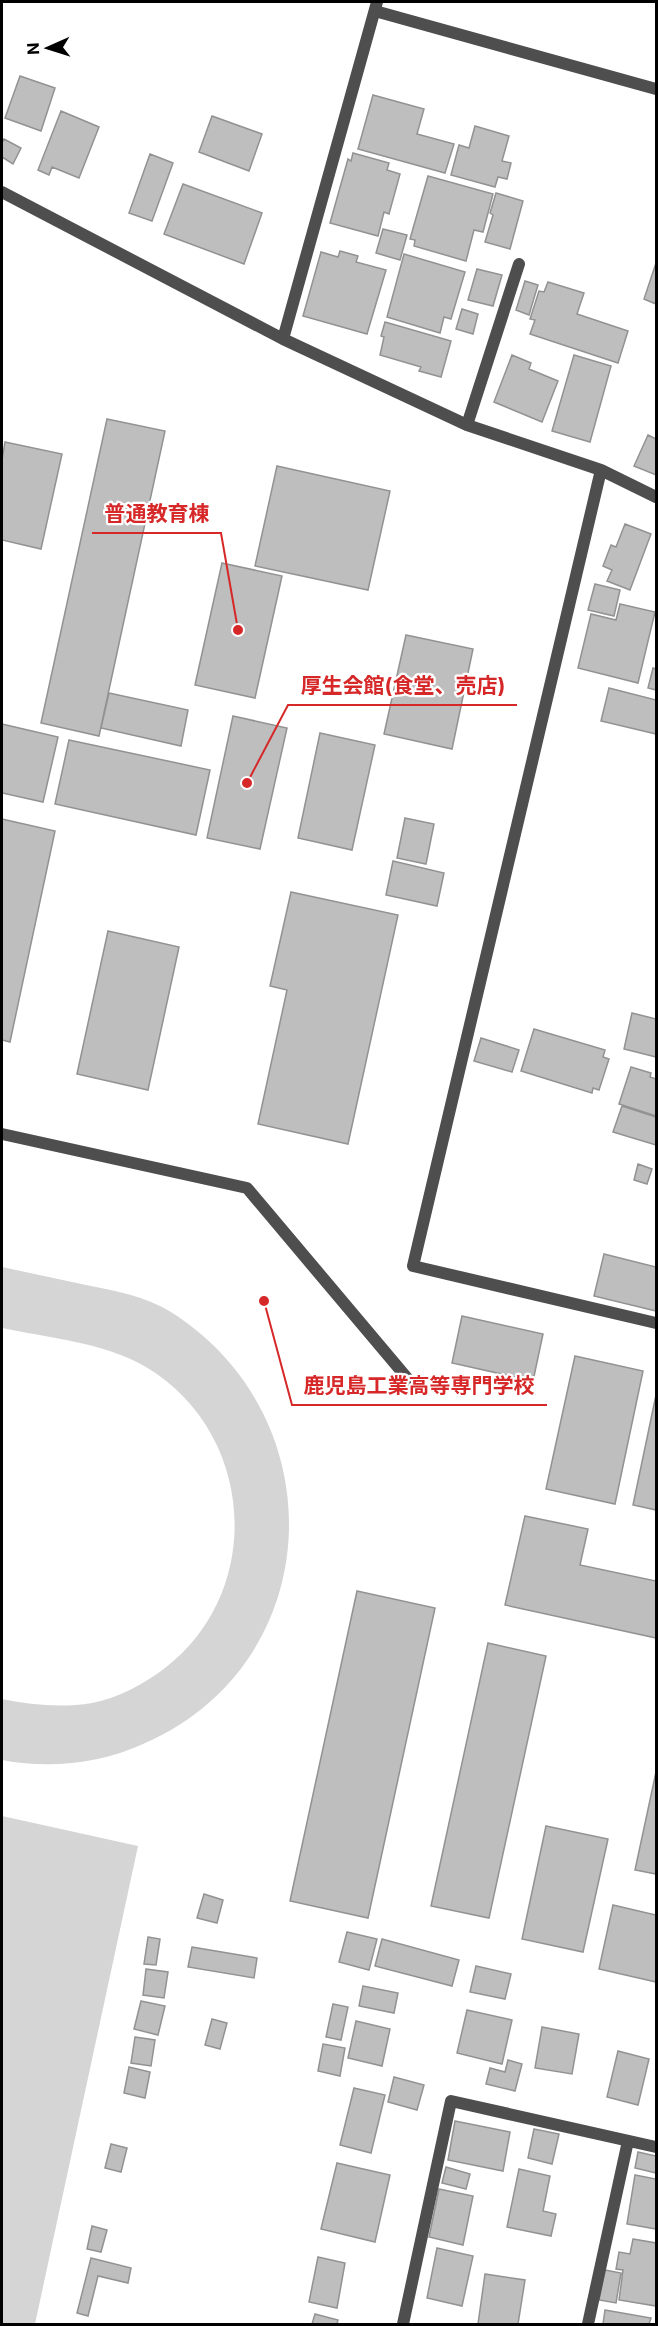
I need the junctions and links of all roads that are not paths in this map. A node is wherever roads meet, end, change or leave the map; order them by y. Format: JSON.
{"nodes":[{"id":1,"x":376,"y":6,"type":"edge"},
{"id":2,"x":657,"y":89,"type":"edge"},
{"id":3,"x":2,"y":192,"type":"edge"},
{"id":4,"x":519,"y":264,"type":"dead end"},
{"id":5,"x":283,"y":339,"type":"junction"},
{"id":6,"x":468,"y":425,"type":"junction"},
{"id":7,"x":601,"y":470,"type":"junction"},
{"id":8,"x":657,"y":497,"type":"edge"},
{"id":9,"x":2,"y":1134,"type":"edge"},
{"id":10,"x":657,"y":1323,"type":"edge"},
{"id":11,"x":413,"y":1385,"type":"dead end"},
{"id":12,"x":628,"y":2141,"type":"junction"},
{"id":13,"x":657,"y":2147,"type":"edge"},
{"id":14,"x":402,"y":2325,"type":"edge"},
{"id":15,"x":588,"y":2325,"type":"edge"}],
"edges":[{"from":1,"to":2,"type":"street"},
{"from":1,"to":5,"type":"street"},
{"from":3,"to":5,"type":"street"},
{"from":4,"to":6,"type":"street"},
{"from":5,"to":6,"type":"street"},
{"from":6,"to":7,"type":"street"},
{"from":7,"to":8,"type":"street"},
{"from":7,"to":10,"type":"street"},
{"from":9,"to":11,"type":"street"},
{"from":12,"to":13,"type":"street"},
{"from":12,"to":14,"type":"street"},
{"from":12,"to":15,"type":"street"}]}
